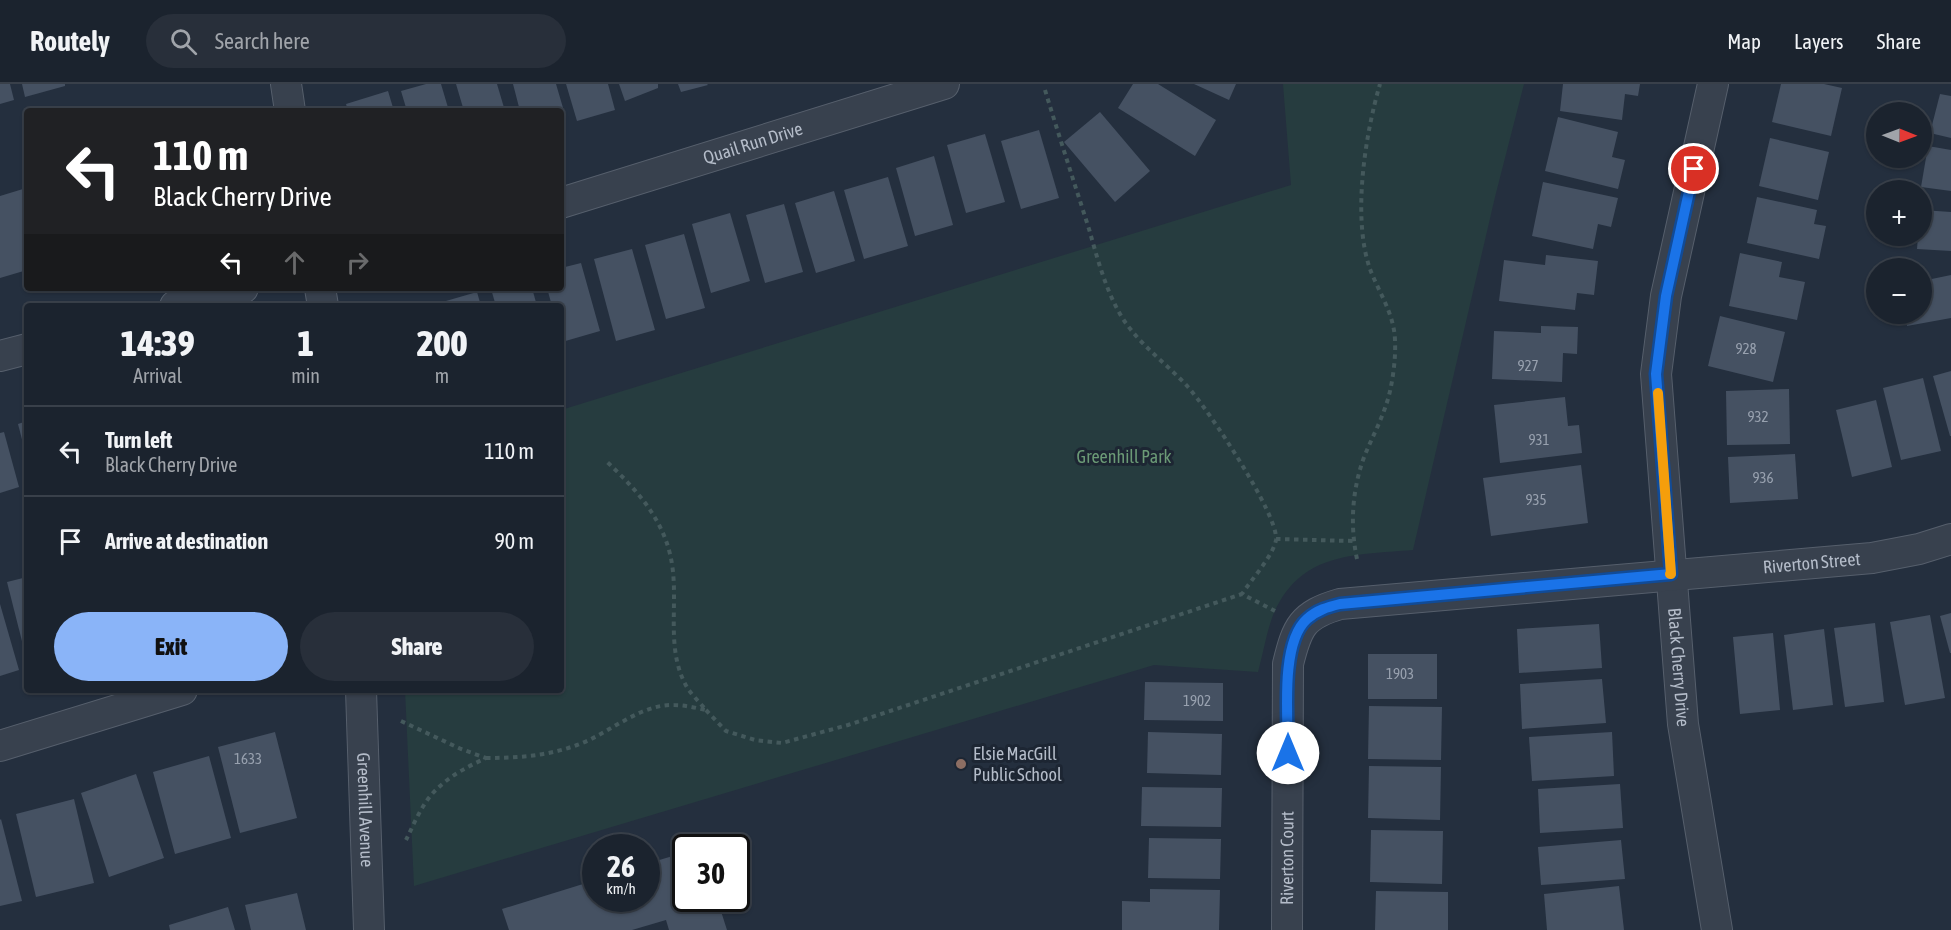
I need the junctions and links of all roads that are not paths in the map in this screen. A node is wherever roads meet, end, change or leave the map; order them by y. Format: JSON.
{"nodes":[{"id":1,"x":286,"y":84,"type":"edge"},
{"id":2,"x":944,"y":84,"type":"edge"},
{"id":3,"x":1713,"y":84,"type":"edge"},
{"id":4,"x":290,"y":108,"type":"edge"},
{"id":5,"x":564,"y":202,"type":"edge"},
{"id":6,"x":232,"y":291,"type":"edge"},
{"id":7,"x":186,"y":303,"type":"edge"},
{"id":8,"x":24,"y":350,"type":"edge"},
{"id":9,"x":0,"y":356,"type":"edge"},
{"id":10,"x":1951,"y":539,"type":"edge"},
{"id":11,"x":1671,"y":574,"type":"junction"},
{"id":12,"x":172,"y":693,"type":"edge"},
{"id":13,"x":361,"y":693,"type":"edge"},
{"id":14,"x":0,"y":746,"type":"edge"},
{"id":15,"x":369,"y":930,"type":"edge"},
{"id":16,"x":1287,"y":930,"type":"edge"},
{"id":17,"x":1717,"y":930,"type":"edge"}],
"edges":[{"from":1,"to":4,"type":"street"},
{"from":2,"to":5,"type":"street","name":"Quail Run Drive"},
{"from":3,"to":11,"type":"street","name":"Black Cherry Drive"},
{"from":6,"to":7,"type":"street"},
{"from":8,"to":9,"type":"street"},
{"from":10,"to":11,"type":"street","name":"Riverton Street"},
{"from":11,"to":16,"type":"street","name":"Riverton Court"},
{"from":11,"to":17,"type":"street","name":"Black Cherry Drive"},
{"from":12,"to":14,"type":"street"},
{"from":13,"to":15,"type":"street","name":"Greenhill Avenue"}]}
